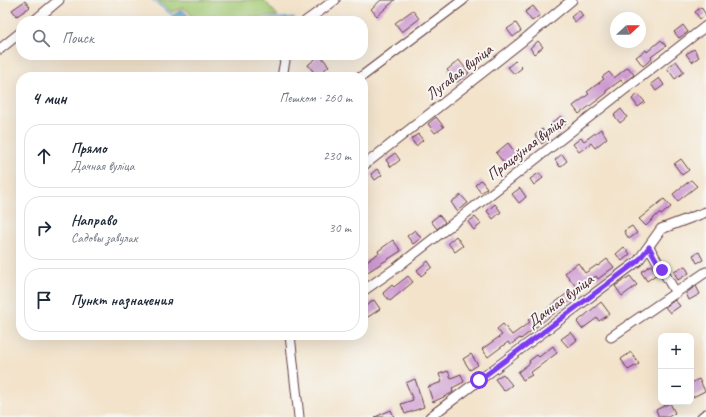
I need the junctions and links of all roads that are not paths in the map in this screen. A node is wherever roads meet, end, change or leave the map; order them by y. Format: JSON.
{"nodes":[{"id":1,"x":59,"y":0,"type":"edge"},
{"id":2,"x":335,"y":0,"type":"edge"},
{"id":3,"x":463,"y":0,"type":"edge"},
{"id":4,"x":572,"y":0,"type":"edge"},
{"id":5,"x":40,"y":16,"type":"edge"},
{"id":6,"x":313,"y":16,"type":"edge"},
{"id":7,"x":706,"y":26,"type":"edge"},
{"id":8,"x":16,"y":36,"type":"edge"},
{"id":9,"x":0,"y":49,"type":"edge"},
{"id":10,"x":285,"y":60,"type":"edge"},
{"id":11,"x":283,"y":72,"type":"edge"},
{"id":12,"x":368,"y":72,"type":"edge"},
{"id":13,"x":368,"y":162,"type":"edge"},
{"id":14,"x":706,"y":212,"type":"edge"},
{"id":15,"x":649,"y":247,"type":"junction"},
{"id":16,"x":706,"y":272,"type":"edge"},
{"id":17,"x":368,"y":288,"type":"edge"},
{"id":18,"x":676,"y":293,"type":"junction"},
{"id":19,"x":611,"y":337,"type":"dead end"},
{"id":20,"x":293,"y":340,"type":"edge"},
{"id":21,"x":706,"y":414,"type":"edge"},
{"id":22,"x":299,"y":417,"type":"edge"},
{"id":23,"x":430,"y":417,"type":"edge"},
{"id":24,"x":702,"y":417,"type":"edge"}],
"edges":[{"from":1,"to":5,"type":"street"},
{"from":2,"to":6,"type":"street"},
{"from":3,"to":12,"type":"street"},
{"from":4,"to":13,"type":"street","name":"Лугавая вуліца"},
{"from":7,"to":17,"type":"street","name":"Працоўная вуліца"},
{"from":8,"to":9,"type":"street"},
{"from":10,"to":11,"type":"street"},
{"from":14,"to":15,"type":"street","name":"Дачная вуліца"},
{"from":15,"to":18,"type":"street"},
{"from":15,"to":23,"type":"street","name":"Дачная вуліца"},
{"from":16,"to":18,"type":"street"},
{"from":18,"to":19,"type":"street"},
{"from":20,"to":22,"type":"street"},
{"from":21,"to":24,"type":"street"}]}
